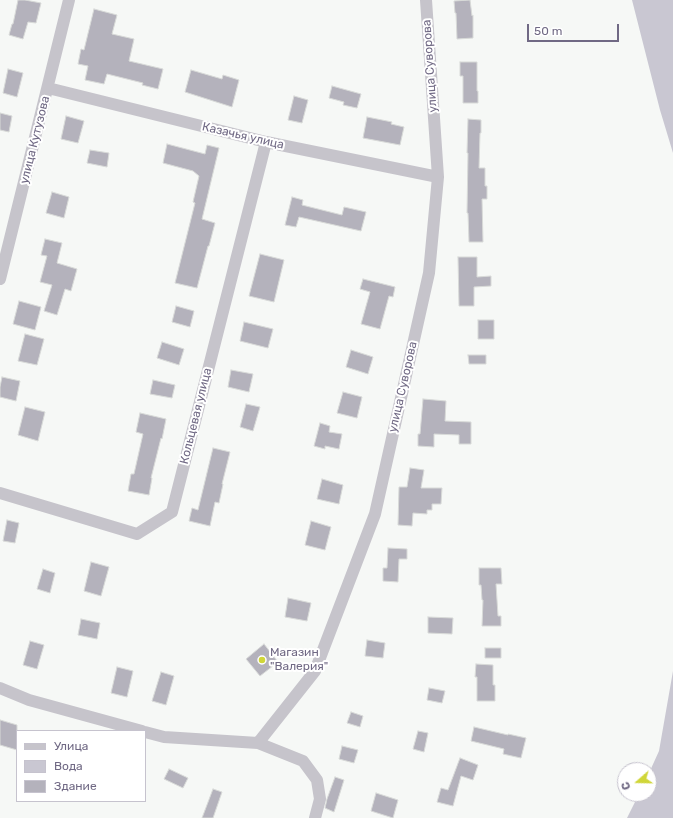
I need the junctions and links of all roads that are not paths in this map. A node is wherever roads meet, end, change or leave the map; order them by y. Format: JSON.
{"nodes":[{"id":1,"x":70,"y":0,"type":"edge"},
{"id":2,"x":426,"y":0,"type":"edge"},
{"id":3,"x":48,"y":88,"type":"junction"},
{"id":4,"x":266,"y":142,"type":"junction"},
{"id":5,"x":438,"y":177,"type":"junction"},
{"id":6,"x":0,"y":279,"type":"edge"},
{"id":7,"x":0,"y":493,"type":"edge"},
{"id":8,"x":0,"y":688,"type":"edge"},
{"id":9,"x":138,"y":730,"type":"edge"},
{"id":10,"x":146,"y":732,"type":"edge"},
{"id":11,"x":258,"y":742,"type":"junction"},
{"id":12,"x":315,"y":818,"type":"edge"}],
"edges":[{"from":1,"to":3,"type":"street","name":"улица Кутузова"},
{"from":2,"to":5,"type":"street","name":"улица Суворова"},
{"from":3,"to":4,"type":"street","name":"Казачья улица"},
{"from":3,"to":6,"type":"street","name":"улица Кутузова"},
{"from":4,"to":5,"type":"street","name":"Казачья улица"},
{"from":4,"to":7,"type":"street","name":"Кольцевая улица"},
{"from":5,"to":11,"type":"street","name":"улица Суворова"},
{"from":8,"to":9,"type":"street"},
{"from":10,"to":11,"type":"street"},
{"from":11,"to":12,"type":"street"}]}
